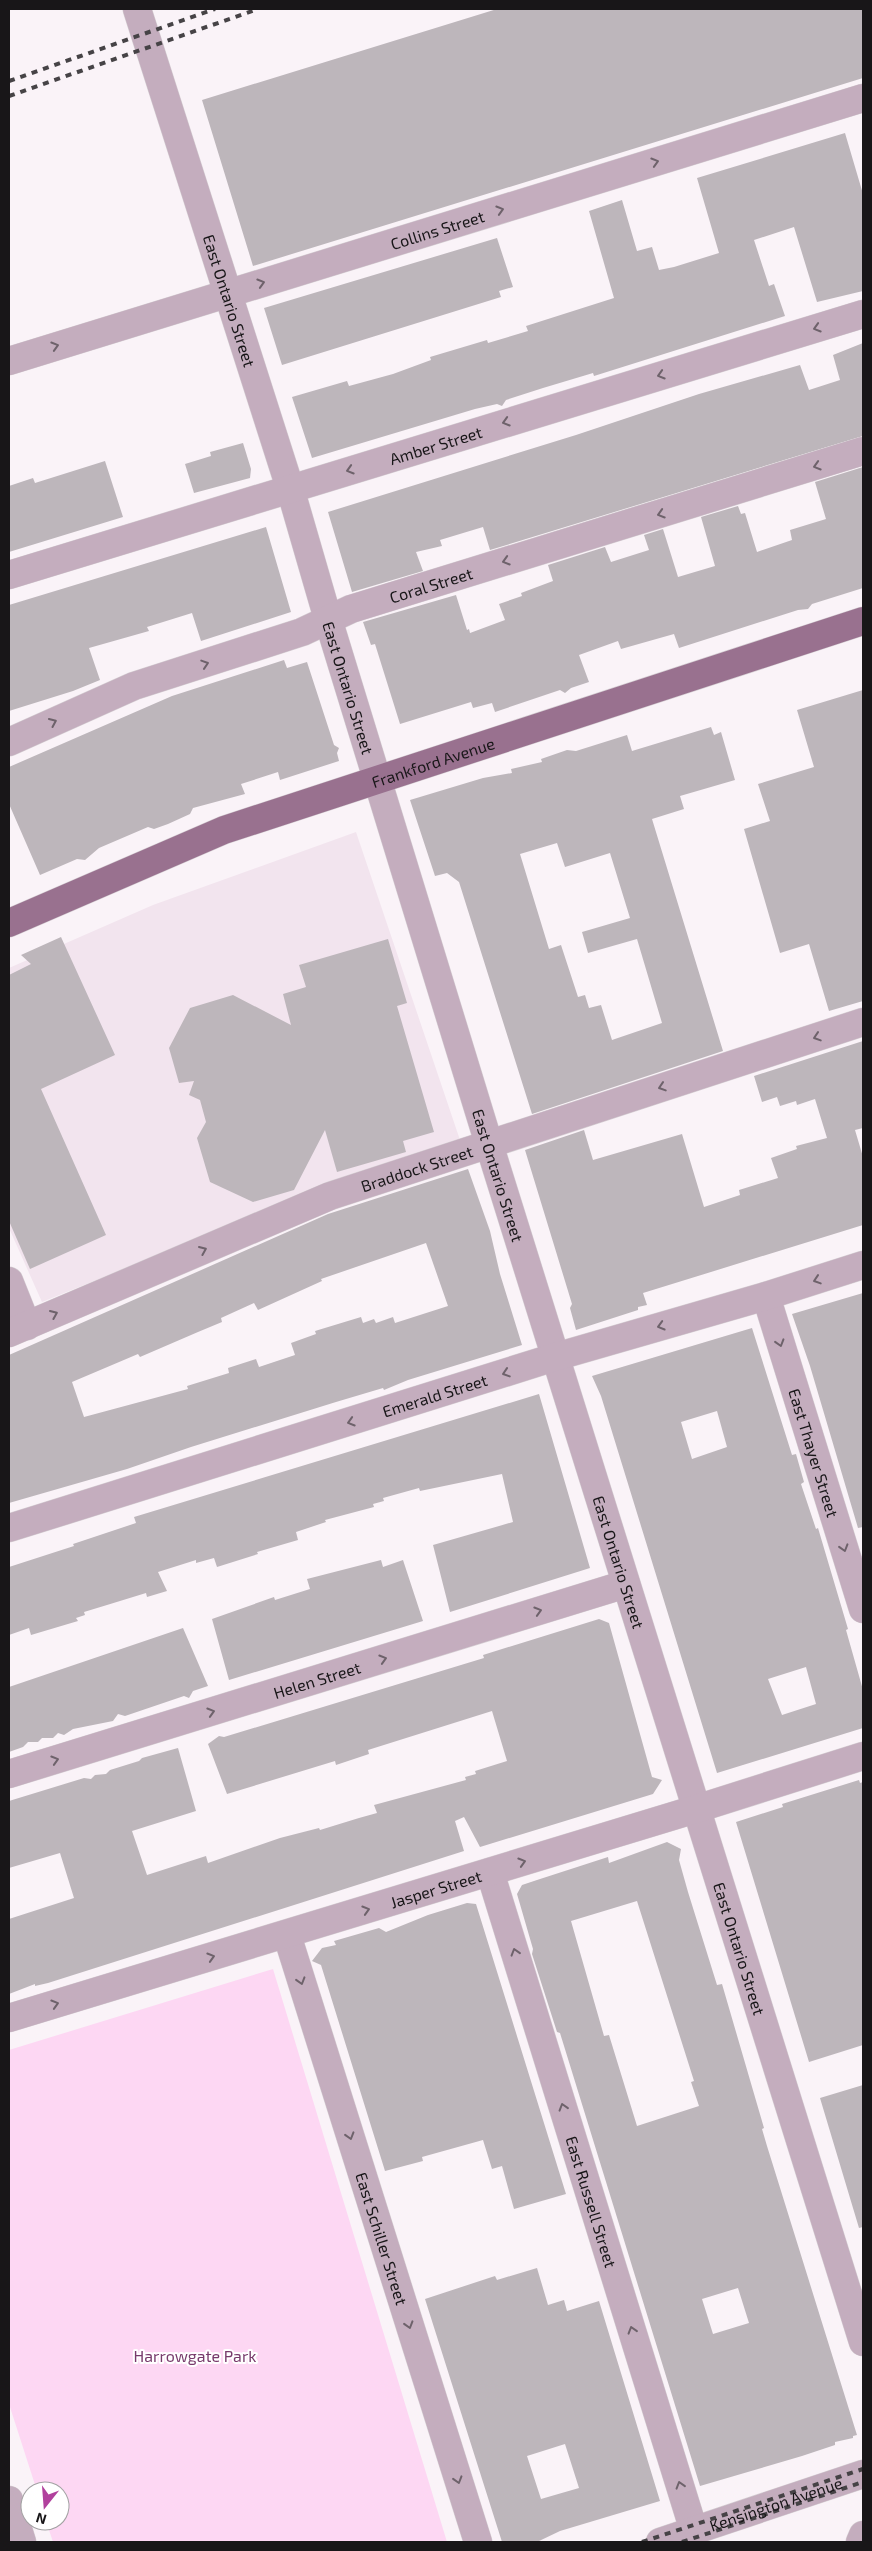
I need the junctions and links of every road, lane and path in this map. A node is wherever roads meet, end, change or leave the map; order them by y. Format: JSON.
{"nodes":[{"id":1,"x":137,"y":9,"type":"edge"},
{"id":2,"x":863,"y":98,"type":"edge"},
{"id":3,"x":228,"y":293,"type":"junction"},
{"id":4,"x":863,"y":314,"type":"edge"},
{"id":5,"x":9,"y":361,"type":"edge"},
{"id":6,"x":863,"y":451,"type":"edge"},
{"id":7,"x":290,"y":488,"type":"junction"},
{"id":8,"x":9,"y":575,"type":"edge"},
{"id":9,"x":328,"y":619,"type":"junction"},
{"id":10,"x":863,"y":621,"type":"edge"},
{"id":11,"x":9,"y":742,"type":"edge"},
{"id":12,"x":378,"y":782,"type":"junction"},
{"id":13,"x":9,"y":923,"type":"edge"},
{"id":14,"x":863,"y":1022,"type":"edge"},
{"id":15,"x":489,"y":1144,"type":"junction"},
{"id":16,"x":863,"y":1265,"type":"edge"},
{"id":17,"x":9,"y":1281,"type":"edge"},
{"id":18,"x":766,"y":1296,"type":"junction"},
{"id":19,"x":18,"y":1329,"type":"edge"},
{"id":20,"x":555,"y":1356,"type":"junction"},
{"id":21,"x":9,"y":1528,"type":"edge"},
{"id":22,"x":626,"y":1584,"type":"junction"},
{"id":23,"x":863,"y":1609,"type":"edge"},
{"id":24,"x":863,"y":1756,"type":"edge"},
{"id":25,"x":9,"y":1774,"type":"edge"},
{"id":26,"x":696,"y":1809,"type":"junction"},
{"id":27,"x":490,"y":1872,"type":"junction"},
{"id":28,"x":287,"y":1935,"type":"junction"},
{"id":29,"x":9,"y":2018,"type":"edge"},
{"id":30,"x":863,"y":2342,"type":"edge"},
{"id":31,"x":863,"y":2474,"type":"edge"},
{"id":32,"x":9,"y":2500,"type":"edge"},
{"id":33,"x":694,"y":2531,"type":"junction"},
{"id":34,"x":863,"y":2535,"type":"edge"},
{"id":35,"x":22,"y":2542,"type":"edge"},
{"id":36,"x":478,"y":2542,"type":"edge"},
{"id":37,"x":660,"y":2542,"type":"edge"},
{"id":38,"x":860,"y":2542,"type":"edge"}],
"edges":[{"from":1,"to":3,"type":"street","name":"East Ontario Street"},
{"from":3,"to":2,"type":"street","name":"Collins Street","one_way":true},
{"from":5,"to":3,"type":"street","name":"Collins Street","one_way":true},
{"from":3,"to":7,"type":"street","name":"East Ontario Street"},
{"from":4,"to":7,"type":"street","name":"Amber Street","one_way":true},
{"from":6,"to":9,"type":"street","name":"Coral Street","one_way":true},
{"from":7,"to":8,"type":"street","name":"Amber Street"},
{"from":7,"to":9,"type":"street","name":"East Ontario Street"},
{"from":11,"to":9,"type":"street","name":"Coral Street","one_way":true},
{"from":9,"to":12,"type":"street","name":"East Ontario Street"},
{"from":10,"to":12,"type":"main road","name":"Frankford Avenue"},
{"from":12,"to":13,"type":"main road","name":"Frankford Avenue"},
{"from":12,"to":15,"type":"street","name":"East Ontario Street"},
{"from":14,"to":15,"type":"street","name":"Braddock Street","one_way":true},
{"from":19,"to":15,"type":"street","name":"Braddock Street","one_way":true},
{"from":15,"to":20,"type":"street","name":"East Ontario Street"},
{"from":16,"to":18,"type":"street","name":"Emerald Street","one_way":true},
{"from":17,"to":19,"type":"street"},
{"from":18,"to":20,"type":"street","name":"Emerald Street","one_way":true},
{"from":18,"to":23,"type":"street","name":"East Thayer Street","one_way":true},
{"from":20,"to":21,"type":"street","name":"Emerald Street","one_way":true},
{"from":20,"to":22,"type":"street","name":"East Ontario Street"},
{"from":25,"to":22,"type":"street","name":"Helen Street","one_way":true},
{"from":22,"to":26,"type":"street","name":"East Ontario Street"},
{"from":24,"to":26,"type":"street","name":"Jasper Street"},
{"from":27,"to":26,"type":"street","name":"Jasper Street","one_way":true},
{"from":26,"to":30,"type":"street","name":"East Ontario Street"},
{"from":28,"to":27,"type":"street","name":"Jasper Street","one_way":true},
{"from":33,"to":27,"type":"street","name":"East Russell Street","one_way":true},
{"from":29,"to":28,"type":"street","name":"Jasper Street","one_way":true},
{"from":28,"to":36,"type":"street","name":"East Schiller Street","one_way":true},
{"from":31,"to":33,"type":"street","name":"Kensington Avenue"},
{"from":32,"to":35,"type":"street"},
{"from":33,"to":37,"type":"street","name":"Kensington Avenue"},
{"from":34,"to":38,"type":"street"}]}
